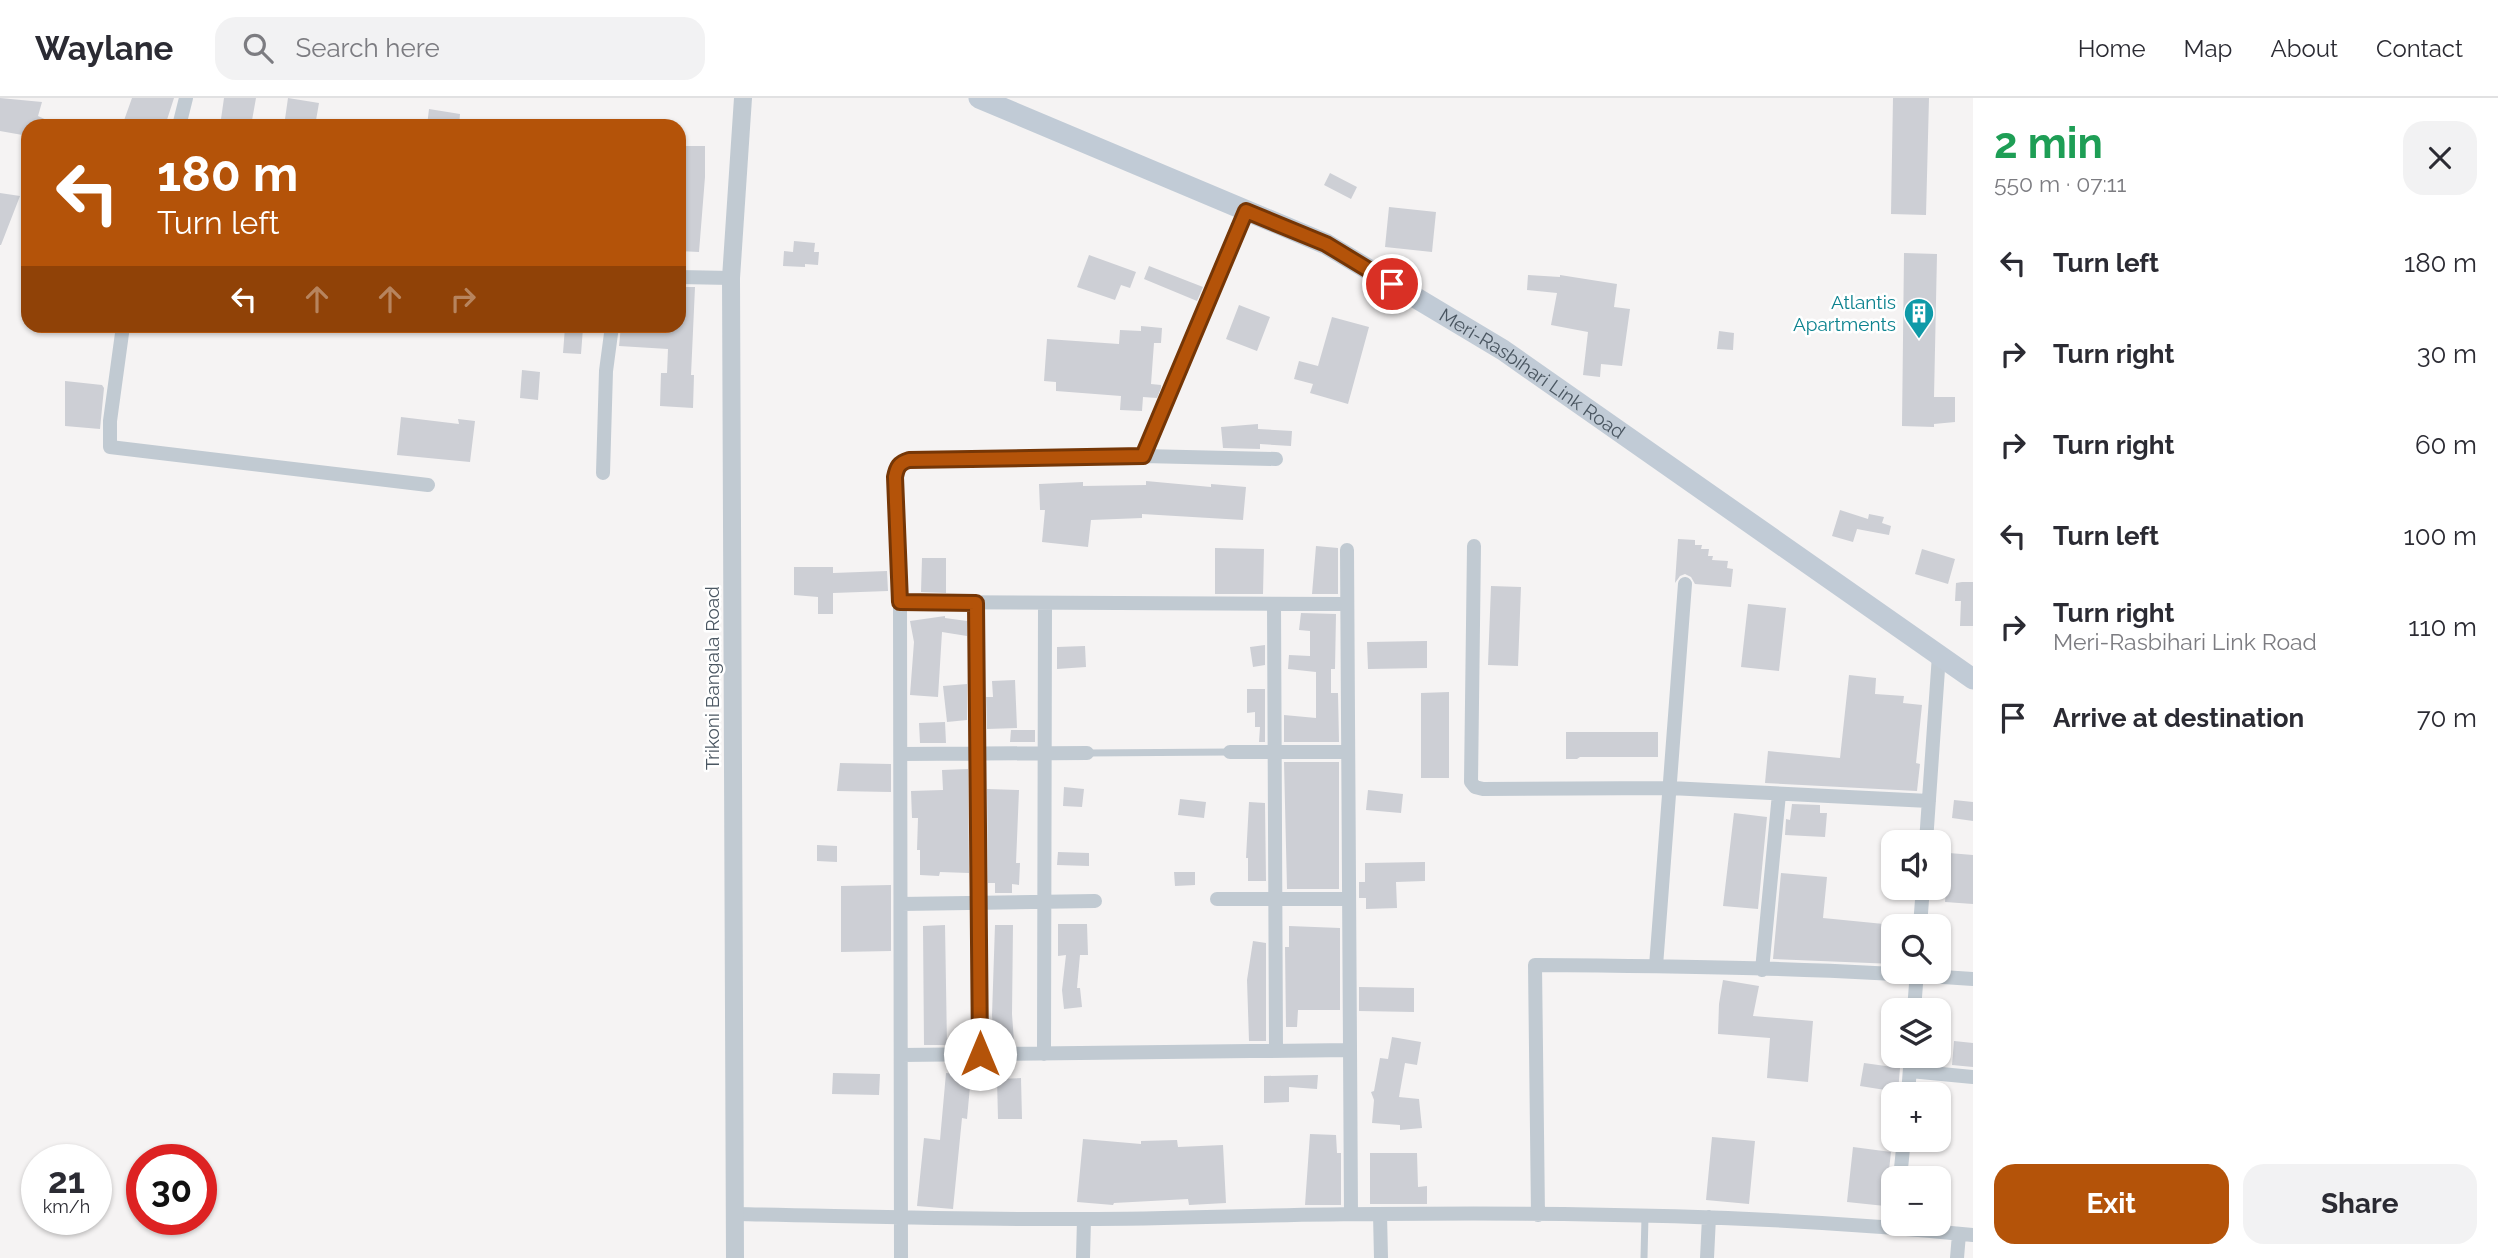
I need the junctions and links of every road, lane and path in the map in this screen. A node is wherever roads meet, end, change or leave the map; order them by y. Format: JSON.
{"nodes":[{"id":1,"x":186,"y":98,"type":"edge"},
{"id":2,"x":743,"y":98,"type":"edge"},
{"id":3,"x":979,"y":98,"type":"edge"},
{"id":4,"x":181,"y":119,"type":"edge"},
{"id":5,"x":1246,"y":211,"type":"junction"},
{"id":6,"x":686,"y":277,"type":"edge"},
{"id":7,"x":731,"y":278,"type":"junction"},
{"id":8,"x":122,"y":333,"type":"edge"},
{"id":9,"x":611,"y":333,"type":"edge"},
{"id":10,"x":1143,"y":456,"type":"junction"},
{"id":11,"x":1276,"y":458,"type":"dead end"},
{"id":12,"x":603,"y":473,"type":"dead end"},
{"id":13,"x":428,"y":485,"type":"dead end"},
{"id":14,"x":1474,"y":546,"type":"dead end"},
{"id":15,"x":1347,"y":550,"type":"dead end"},
{"id":16,"x":1685,"y":584,"type":"dead end"},
{"id":17,"x":900,"y":602,"type":"junction"},
{"id":18,"x":976,"y":603,"type":"junction"},
{"id":19,"x":1045,"y":603,"type":"junction"},
{"id":20,"x":1274,"y":604,"type":"junction"},
{"id":21,"x":1347,"y":604,"type":"junction"},
{"id":22,"x":1938,"y":655,"type":"junction"},
{"id":23,"x":1973,"y":679,"type":"edge"},
{"id":24,"x":1230,"y":752,"type":"joint"},
{"id":25,"x":1275,"y":752,"type":"junction"},
{"id":26,"x":1348,"y":752,"type":"junction"},
{"id":27,"x":1045,"y":753,"type":"junction"},
{"id":28,"x":1087,"y":753,"type":"joint"},
{"id":29,"x":901,"y":754,"type":"junction"},
{"id":30,"x":978,"y":754,"type":"junction"},
{"id":31,"x":1670,"y":788,"type":"junction"},
{"id":32,"x":1779,"y":794,"type":"junction"},
{"id":33,"x":1929,"y":802,"type":"junction"},
{"id":34,"x":1927,"y":830,"type":"edge"},
{"id":35,"x":1217,"y":899,"type":"dead end"},
{"id":36,"x":1276,"y":899,"type":"junction"},
{"id":37,"x":1349,"y":899,"type":"junction"},
{"id":38,"x":1095,"y":901,"type":"dead end"},
{"id":39,"x":1045,"y":902,"type":"junction"},
{"id":40,"x":979,"y":903,"type":"junction"},
{"id":41,"x":901,"y":904,"type":"junction"},
{"id":42,"x":1656,"y":966,"type":"junction"},
{"id":43,"x":1762,"y":970,"type":"junction"},
{"id":44,"x":1881,"y":972,"type":"edge"},
{"id":45,"x":1951,"y":977,"type":"edge"},
{"id":46,"x":1973,"y":979,"type":"edge"},
{"id":47,"x":1350,"y":1050,"type":"junction"},
{"id":48,"x":1276,"y":1051,"type":"junction"},
{"id":49,"x":980,"y":1054,"type":"junction"},
{"id":50,"x":1044,"y":1054,"type":"junction"},
{"id":51,"x":901,"y":1055,"type":"junction"},
{"id":52,"x":1910,"y":1068,"type":"edge"},
{"id":53,"x":1910,"y":1071,"type":"junction"},
{"id":54,"x":1973,"y":1077,"type":"edge"},
{"id":55,"x":1909,"y":1082,"type":"edge"},
{"id":56,"x":735,"y":1214,"type":"junction"},
{"id":57,"x":1352,"y":1214,"type":"junction"},
{"id":58,"x":1380,"y":1214,"type":"junction"},
{"id":59,"x":1538,"y":1215,"type":"junction"},
{"id":60,"x":1645,"y":1215,"type":"junction"},
{"id":61,"x":902,"y":1216,"type":"junction"},
{"id":62,"x":1709,"y":1217,"type":"junction"},
{"id":63,"x":1084,"y":1219,"type":"junction"},
{"id":64,"x":1881,"y":1224,"type":"edge"},
{"id":65,"x":1966,"y":1234,"type":"edge"},
{"id":66,"x":735,"y":1258,"type":"edge"},
{"id":67,"x":901,"y":1258,"type":"edge"},
{"id":68,"x":1083,"y":1258,"type":"edge"},
{"id":69,"x":1381,"y":1258,"type":"edge"},
{"id":70,"x":1644,"y":1258,"type":"edge"},
{"id":71,"x":1707,"y":1258,"type":"edge"},
{"id":72,"x":1957,"y":1258,"type":"edge"}],
"edges":[{"from":1,"to":4,"type":"street"},
{"from":2,"to":7,"type":"street","name":"Trikoni Bangala Road"},
{"from":3,"to":5,"type":"main road","name":"Meri-Rasbihari Link Road"},
{"from":5,"to":10,"type":"street"},
{"from":5,"to":22,"type":"main road","name":"Meri-Rasbihari Link Road"},
{"from":6,"to":7,"type":"street"},
{"from":7,"to":56,"type":"street","name":"Trikoni Bangala Road"},
{"from":8,"to":13,"type":"street"},
{"from":9,"to":12,"type":"street"},
{"from":10,"to":11,"type":"street"},
{"from":10,"to":17,"type":"street"},
{"from":14,"to":31,"type":"street"},
{"from":15,"to":21,"type":"street"},
{"from":16,"to":31,"type":"street"},
{"from":17,"to":18,"type":"street"},
{"from":17,"to":29,"type":"street"},
{"from":18,"to":19,"type":"street"},
{"from":18,"to":30,"type":"street"},
{"from":19,"to":20,"type":"street"},
{"from":19,"to":27,"type":"street"},
{"from":20,"to":21,"type":"street"},
{"from":20,"to":25,"type":"street"},
{"from":21,"to":26,"type":"street"},
{"from":22,"to":23,"type":"main road","name":"Meri-Rasbihari Link Road"},
{"from":22,"to":33,"type":"street"},
{"from":24,"to":25,"type":"street"},
{"from":24,"to":28,"type":"lane"},
{"from":25,"to":26,"type":"street"},
{"from":25,"to":36,"type":"street"},
{"from":26,"to":37,"type":"street"},
{"from":27,"to":28,"type":"street"},
{"from":27,"to":30,"type":"street"},
{"from":27,"to":39,"type":"street"},
{"from":29,"to":30,"type":"street"},
{"from":29,"to":41,"type":"street"},
{"from":30,"to":40,"type":"street"},
{"from":31,"to":32,"type":"street"},
{"from":31,"to":42,"type":"street"},
{"from":32,"to":33,"type":"street"},
{"from":32,"to":43,"type":"street"},
{"from":33,"to":34,"type":"street"},
{"from":35,"to":36,"type":"street"},
{"from":36,"to":37,"type":"street"},
{"from":36,"to":48,"type":"street"},
{"from":37,"to":47,"type":"street"},
{"from":38,"to":39,"type":"street"},
{"from":39,"to":40,"type":"street"},
{"from":39,"to":50,"type":"street"},
{"from":40,"to":41,"type":"street"},
{"from":40,"to":49,"type":"street"},
{"from":41,"to":51,"type":"street"},
{"from":42,"to":43,"type":"street"},
{"from":42,"to":59,"type":"street"},
{"from":43,"to":44,"type":"street"},
{"from":45,"to":46,"type":"street"},
{"from":47,"to":48,"type":"street"},
{"from":47,"to":57,"type":"street"},
{"from":48,"to":50,"type":"street"},
{"from":49,"to":50,"type":"street"},
{"from":49,"to":51,"type":"street"},
{"from":51,"to":61,"type":"street"},
{"from":52,"to":53,"type":"street"},
{"from":53,"to":54,"type":"street"},
{"from":53,"to":55,"type":"street"},
{"from":56,"to":61,"type":"street"},
{"from":56,"to":66,"type":"street","name":"Trikoni Bangala Road"},
{"from":57,"to":58,"type":"street"},
{"from":57,"to":63,"type":"street"},
{"from":58,"to":59,"type":"street"},
{"from":58,"to":69,"type":"street"},
{"from":59,"to":60,"type":"street"},
{"from":60,"to":62,"type":"street"},
{"from":60,"to":70,"type":"lane"},
{"from":61,"to":63,"type":"street"},
{"from":61,"to":67,"type":"street"},
{"from":62,"to":64,"type":"street"},
{"from":62,"to":71,"type":"street"},
{"from":63,"to":68,"type":"street"},
{"from":65,"to":72,"type":"street"}]}
